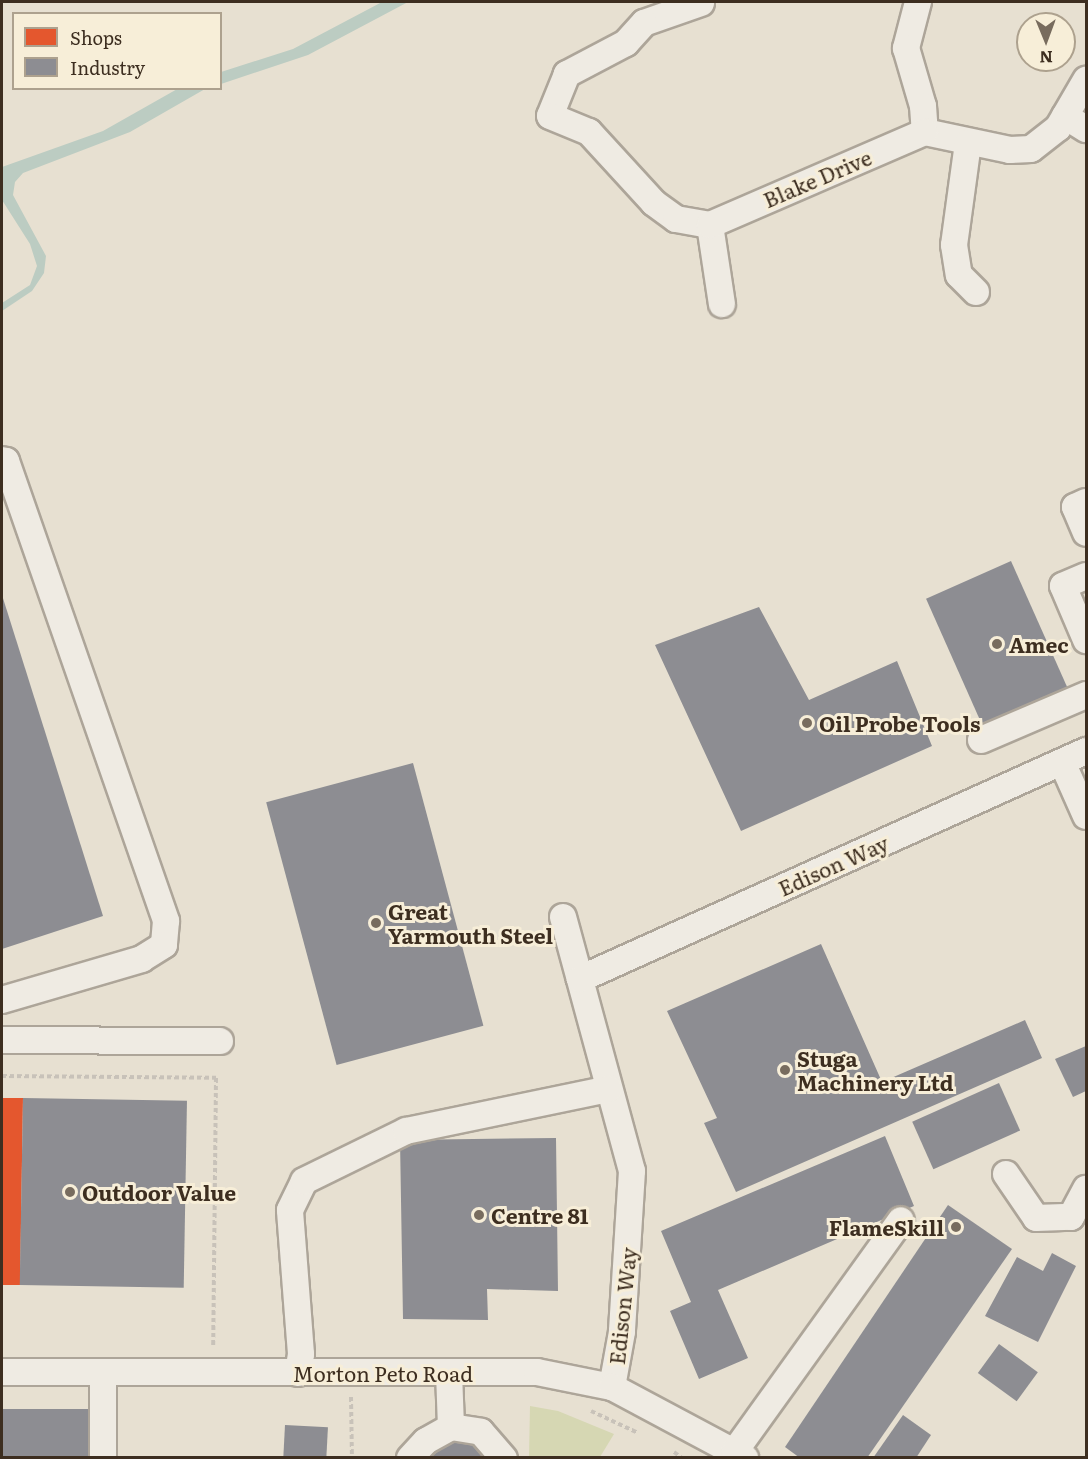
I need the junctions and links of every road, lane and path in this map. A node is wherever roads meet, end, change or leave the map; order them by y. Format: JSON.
{"nodes":[{"id":1,"x":918,"y":2,"type":"edge"},
{"id":2,"x":701,"y":3,"type":"edge"},
{"id":3,"x":1086,"y":80,"type":"edge"},
{"id":4,"x":1076,"y":123,"type":"edge"},
{"id":5,"x":925,"y":132,"type":"junction"},
{"id":6,"x":968,"y":142,"type":"junction"},
{"id":7,"x":710,"y":225,"type":"junction"},
{"id":8,"x":976,"y":292,"type":"dead end"},
{"id":9,"x":722,"y":304,"type":"dead end"},
{"id":10,"x":2,"y":459,"type":"edge"},
{"id":11,"x":1086,"y":502,"type":"edge"},
{"id":12,"x":1086,"y":533,"type":"edge"},
{"id":13,"x":1086,"y":576,"type":"edge"},
{"id":14,"x":1086,"y":640,"type":"edge"},
{"id":15,"x":1086,"y":695,"type":"edge"},
{"id":16,"x":981,"y":740,"type":"dead end"},
{"id":17,"x":1086,"y":751,"type":"edge"},
{"id":18,"x":1062,"y":762,"type":"junction"},
{"id":19,"x":1086,"y":816,"type":"edge"},
{"id":20,"x":563,"y":917,"type":"dead end"},
{"id":21,"x":580,"y":980,"type":"junction"},
{"id":22,"x":2,"y":1000,"type":"edge"},
{"id":23,"x":2,"y":1040,"type":"edge"},
{"id":24,"x":220,"y":1041,"type":"dead end"},
{"id":25,"x":2,"y":1076,"type":"edge"},
{"id":26,"x":609,"y":1089,"type":"junction"},
{"id":27,"x":1006,"y":1174,"type":"dead end"},
{"id":28,"x":1086,"y":1189,"type":"edge"},
{"id":29,"x":901,"y":1220,"type":"dead end"},
{"id":30,"x":2,"y":1372,"type":"edge"},
{"id":31,"x":449,"y":1372,"type":"junction"},
{"id":32,"x":212,"y":1373,"type":"junction"},
{"id":33,"x":298,"y":1373,"type":"junction"},
{"id":34,"x":103,"y":1374,"type":"junction"},
{"id":35,"x":351,"y":1374,"type":"junction"},
{"id":36,"x":612,"y":1387,"type":"junction"},
{"id":37,"x":589,"y":1410,"type":"dead end"},
{"id":38,"x":451,"y":1427,"type":"junction"},
{"id":39,"x":647,"y":1437,"type":"dead end"},
{"id":40,"x":670,"y":1449,"type":"dead end"},
{"id":41,"x":740,"y":1454,"type":"edge"},
{"id":42,"x":103,"y":1458,"type":"edge"},
{"id":43,"x":352,"y":1458,"type":"edge"},
{"id":44,"x":410,"y":1458,"type":"edge"},
{"id":45,"x":504,"y":1458,"type":"edge"},
{"id":46,"x":682,"y":1458,"type":"edge"}],
"edges":[{"from":1,"to":5,"type":"street"},
{"from":2,"to":7,"type":"street"},
{"from":3,"to":4,"type":"street"},
{"from":4,"to":6,"type":"street"},
{"from":5,"to":6,"type":"street"},
{"from":5,"to":7,"type":"street","name":"Blake Drive"},
{"from":6,"to":8,"type":"street"},
{"from":7,"to":9,"type":"street"},
{"from":10,"to":22,"type":"street"},
{"from":11,"to":12,"type":"street"},
{"from":13,"to":14,"type":"street"},
{"from":15,"to":16,"type":"street"},
{"from":17,"to":18,"type":"street","name":"Edison Way"},
{"from":18,"to":19,"type":"street"},
{"from":18,"to":21,"type":"street","name":"Edison Way"},
{"from":20,"to":21,"type":"street","name":"Edison Way"},
{"from":21,"to":26,"type":"street","name":"Edison Way"},
{"from":23,"to":24,"type":"street"},
{"from":25,"to":32,"type":"path"},
{"from":26,"to":33,"type":"street"},
{"from":26,"to":36,"type":"street","name":"Edison Way"},
{"from":27,"to":28,"type":"street"},
{"from":29,"to":41,"type":"street"},
{"from":30,"to":34,"type":"street","name":"Morton Peto Road"},
{"from":31,"to":35,"type":"street","name":"Morton Peto Road"},
{"from":31,"to":36,"type":"street","name":"Morton Peto Road"},
{"from":31,"to":38,"type":"street"},
{"from":32,"to":33,"type":"street","name":"Morton Peto Road"},
{"from":32,"to":34,"type":"street","name":"Morton Peto Road"},
{"from":33,"to":35,"type":"street","name":"Morton Peto Road"},
{"from":34,"to":42,"type":"street"},
{"from":35,"to":43,"type":"path"},
{"from":36,"to":41,"type":"street","name":"Morton Peto Road"},
{"from":37,"to":39,"type":"path"},
{"from":38,"to":44,"type":"street"},
{"from":38,"to":45,"type":"street"},
{"from":40,"to":46,"type":"path"}]}
